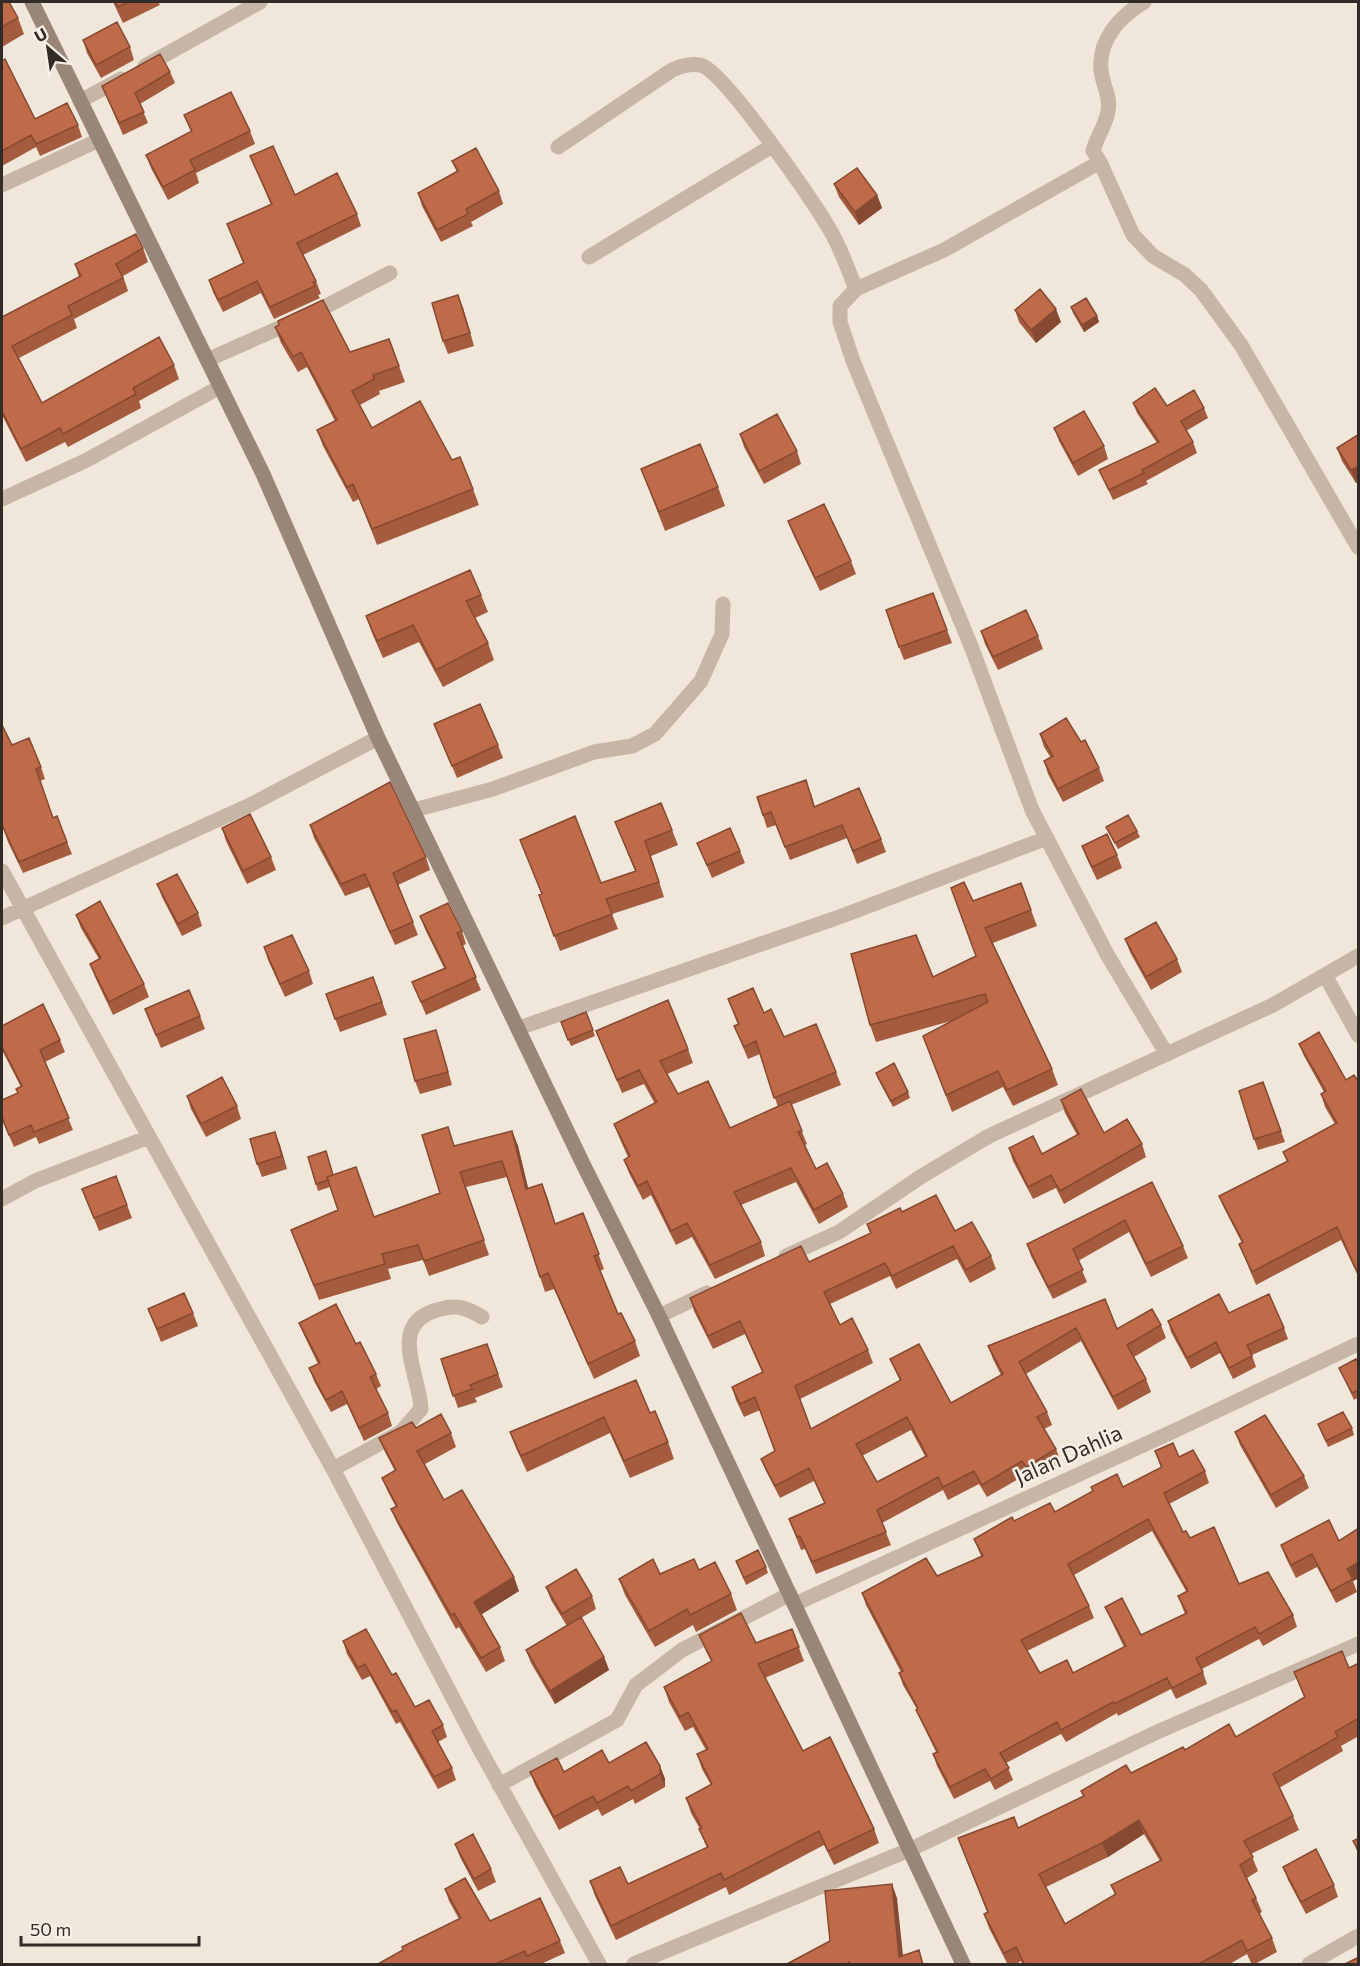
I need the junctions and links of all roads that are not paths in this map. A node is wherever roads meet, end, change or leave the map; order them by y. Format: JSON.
{"nodes":[{"id":1,"x":32,"y":2,"type":"edge"},
{"id":2,"x":260,"y":2,"type":"edge"},
{"id":3,"x":1144,"y":2,"type":"edge"},
{"id":4,"x":80,"y":101,"type":"junction"},
{"id":5,"x":99,"y":140,"type":"junction"},
{"id":6,"x":772,"y":146,"type":"junction"},
{"id":7,"x":558,"y":147,"type":"dead end"},
{"id":8,"x":1100,"y":162,"type":"junction"},
{"id":9,"x":2,"y":185,"type":"edge"},
{"id":10,"x":589,"y":257,"type":"dead end"},
{"id":11,"x":390,"y":273,"type":"dead end"},
{"id":12,"x":856,"y":289,"type":"junction"},
{"id":13,"x":207,"y":360,"type":"junction"},
{"id":14,"x":220,"y":387,"type":"junction"},
{"id":15,"x":2,"y":499,"type":"edge"},
{"id":16,"x":1359,"y":547,"type":"edge"},
{"id":17,"x":723,"y":604,"type":"dead end"},
{"id":18,"x":378,"y":738,"type":"junction"},
{"id":19,"x":414,"y":810,"type":"junction"},
{"id":20,"x":1047,"y":838,"type":"junction"},
{"id":21,"x":2,"y":871,"type":"edge"},
{"id":22,"x":22,"y":910,"type":"junction"},
{"id":23,"x":2,"y":918,"type":"edge"},
{"id":24,"x":1359,"y":956,"type":"edge"},
{"id":25,"x":1325,"y":975,"type":"junction"},
{"id":26,"x":519,"y":1028,"type":"junction"},
{"id":27,"x":1359,"y":1035,"type":"edge"},
{"id":28,"x":1166,"y":1053,"type":"junction"},
{"id":29,"x":149,"y":1137,"type":"junction"},
{"id":30,"x":2,"y":1199,"type":"edge"},
{"id":31,"x":767,"y":1265,"type":"edge"},
{"id":32,"x":724,"y":1285,"type":"edge"},
{"id":33,"x":659,"y":1316,"type":"junction"},
{"id":34,"x":482,"y":1317,"type":"dead end"},
{"id":35,"x":1359,"y":1344,"type":"edge"},
{"id":36,"x":333,"y":1469,"type":"junction"},
{"id":37,"x":792,"y":1599,"type":"junction"},
{"id":38,"x":1359,"y":1644,"type":"edge"},
{"id":39,"x":499,"y":1785,"type":"junction"},
{"id":40,"x":909,"y":1850,"type":"junction"},
{"id":41,"x":1359,"y":1936,"type":"edge"},
{"id":42,"x":599,"y":1965,"type":"edge"},
{"id":43,"x":634,"y":1965,"type":"edge"},
{"id":44,"x":963,"y":1965,"type":"edge"},
{"id":45,"x":1309,"y":1965,"type":"edge"}],
"edges":[{"from":1,"to":4,"type":"main road"},
{"from":2,"to":4,"type":"street"},
{"from":3,"to":8,"type":"street"},
{"from":4,"to":5,"type":"main road"},
{"from":5,"to":9,"type":"street"},
{"from":5,"to":13,"type":"main road"},
{"from":6,"to":7,"type":"street"},
{"from":6,"to":10,"type":"street"},
{"from":6,"to":12,"type":"street"},
{"from":8,"to":12,"type":"street"},
{"from":8,"to":16,"type":"street"},
{"from":11,"to":13,"type":"street"},
{"from":12,"to":20,"type":"street"},
{"from":13,"to":14,"type":"main road"},
{"from":14,"to":15,"type":"street"},
{"from":14,"to":18,"type":"main road"},
{"from":17,"to":19,"type":"street"},
{"from":18,"to":19,"type":"main road"},
{"from":18,"to":22,"type":"street"},
{"from":19,"to":26,"type":"main road"},
{"from":20,"to":26,"type":"street"},
{"from":20,"to":28,"type":"street"},
{"from":21,"to":22,"type":"street"},
{"from":22,"to":23,"type":"street"},
{"from":22,"to":29,"type":"street"},
{"from":24,"to":25,"type":"street"},
{"from":25,"to":27,"type":"street"},
{"from":25,"to":28,"type":"street"},
{"from":26,"to":33,"type":"main road"},
{"from":28,"to":31,"type":"street"},
{"from":29,"to":30,"type":"street"},
{"from":29,"to":36,"type":"street"},
{"from":32,"to":33,"type":"street"},
{"from":33,"to":37,"type":"main road"},
{"from":34,"to":36,"type":"street"},
{"from":35,"to":37,"type":"street","name":"Jalan Dahlia"},
{"from":36,"to":39,"type":"street"},
{"from":37,"to":39,"type":"street","name":"Jalan Dahlia"},
{"from":37,"to":40,"type":"main road"},
{"from":38,"to":40,"type":"street"},
{"from":39,"to":42,"type":"street"},
{"from":40,"to":43,"type":"street"},
{"from":40,"to":44,"type":"main road"},
{"from":41,"to":45,"type":"street"}]}
